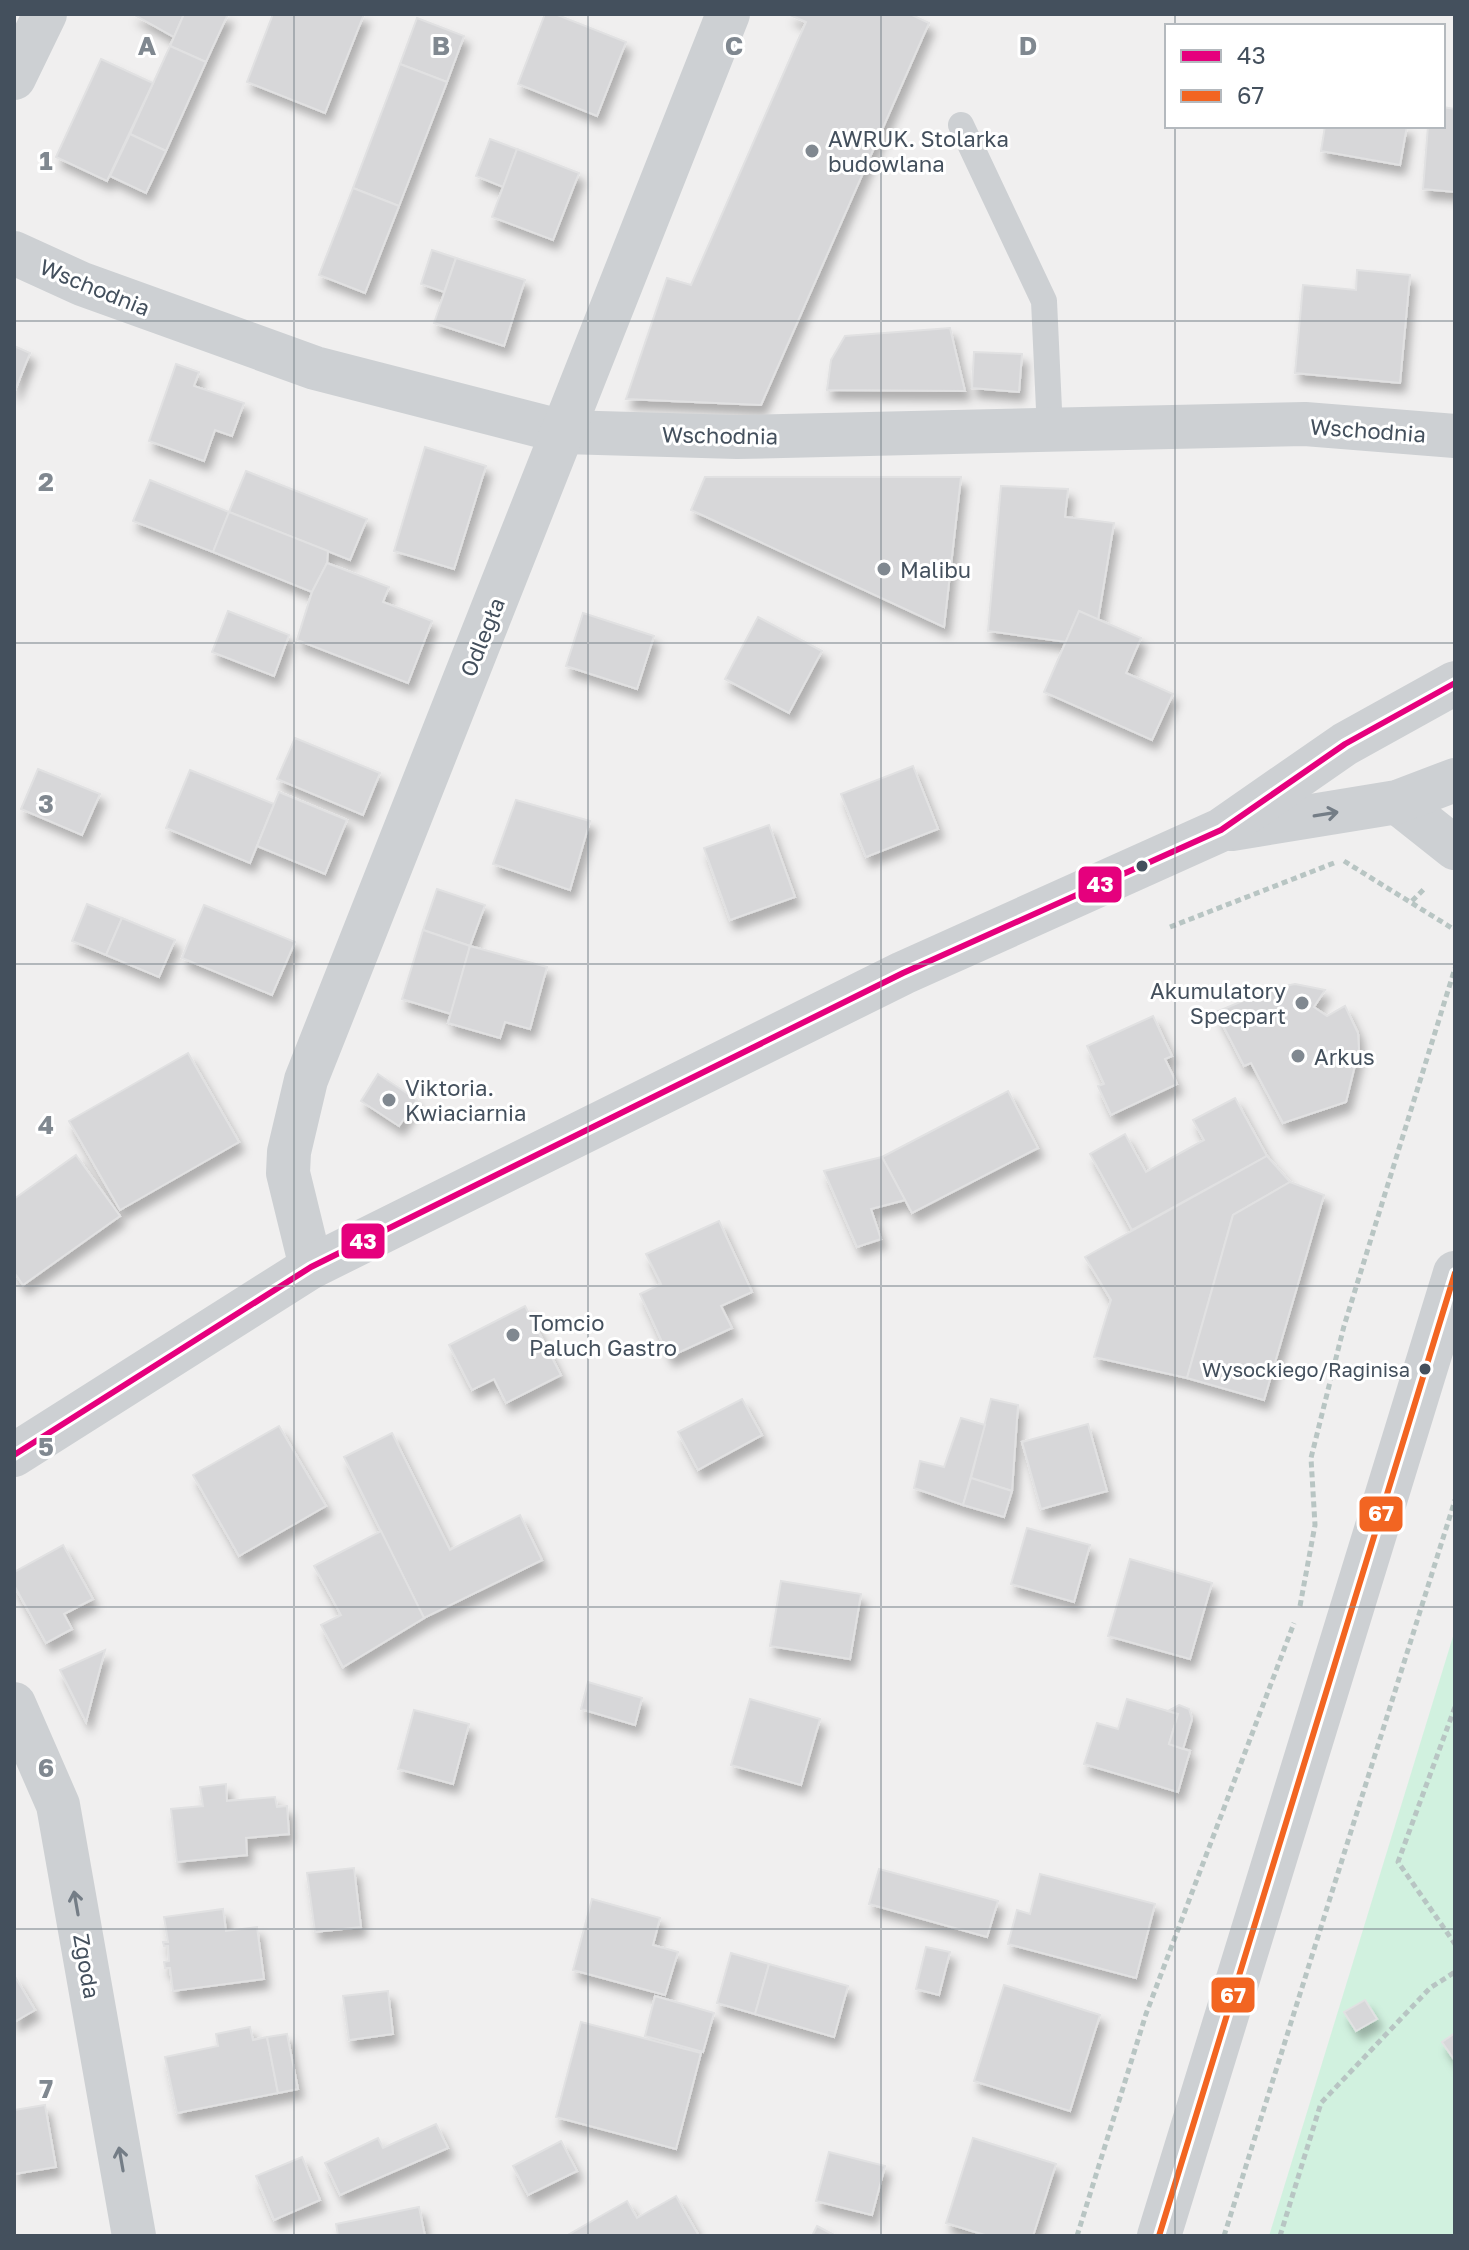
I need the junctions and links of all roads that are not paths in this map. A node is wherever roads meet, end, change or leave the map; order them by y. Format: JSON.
{"nodes":[{"id":1,"x":45,"y":14,"type":"edge"},
{"id":2,"x":728,"y":14,"type":"edge"},
{"id":3,"x":14,"y":78,"type":"edge"},
{"id":4,"x":961,"y":125,"type":"dead end"},
{"id":5,"x":14,"y":253,"type":"edge"},
{"id":6,"x":1050,"y":431,"type":"junction"},
{"id":7,"x":564,"y":432,"type":"junction"},
{"id":8,"x":1455,"y":436,"type":"edge"},
{"id":9,"x":1455,"y":683,"type":"edge"},
{"id":10,"x":1455,"y":780,"type":"edge"},
{"id":11,"x":1397,"y":802,"type":"junction"},
{"id":12,"x":1221,"y":830,"type":"junction"},
{"id":13,"x":1455,"y":848,"type":"edge"},
{"id":14,"x":311,"y":1267,"type":"junction"},
{"id":15,"x":1455,"y":1273,"type":"edge"},
{"id":16,"x":14,"y":1455,"type":"edge"},
{"id":17,"x":14,"y":1704,"type":"edge"},
{"id":18,"x":134,"y":2236,"type":"edge"},
{"id":19,"x":1159,"y":2236,"type":"edge"}],
"edges":[{"from":1,"to":3,"type":"street"},
{"from":2,"to":7,"type":"street","name":"Odległa"},
{"from":4,"to":6,"type":"lane"},
{"from":5,"to":7,"type":"street","name":"Wschodnia"},
{"from":6,"to":7,"type":"street","name":"Wschodnia"},
{"from":6,"to":8,"type":"street","name":"Wschodnia"},
{"from":7,"to":14,"type":"street","name":"Odległa"},
{"from":9,"to":12,"type":"street"},
{"from":10,"to":11,"type":"street"},
{"from":12,"to":11,"type":"street","one_way":true},
{"from":11,"to":13,"type":"street"},
{"from":12,"to":14,"type":"street"},
{"from":14,"to":16,"type":"street"},
{"from":15,"to":19,"type":"street"},
{"from":18,"to":17,"type":"street","name":"Zgoda","one_way":true}]}
